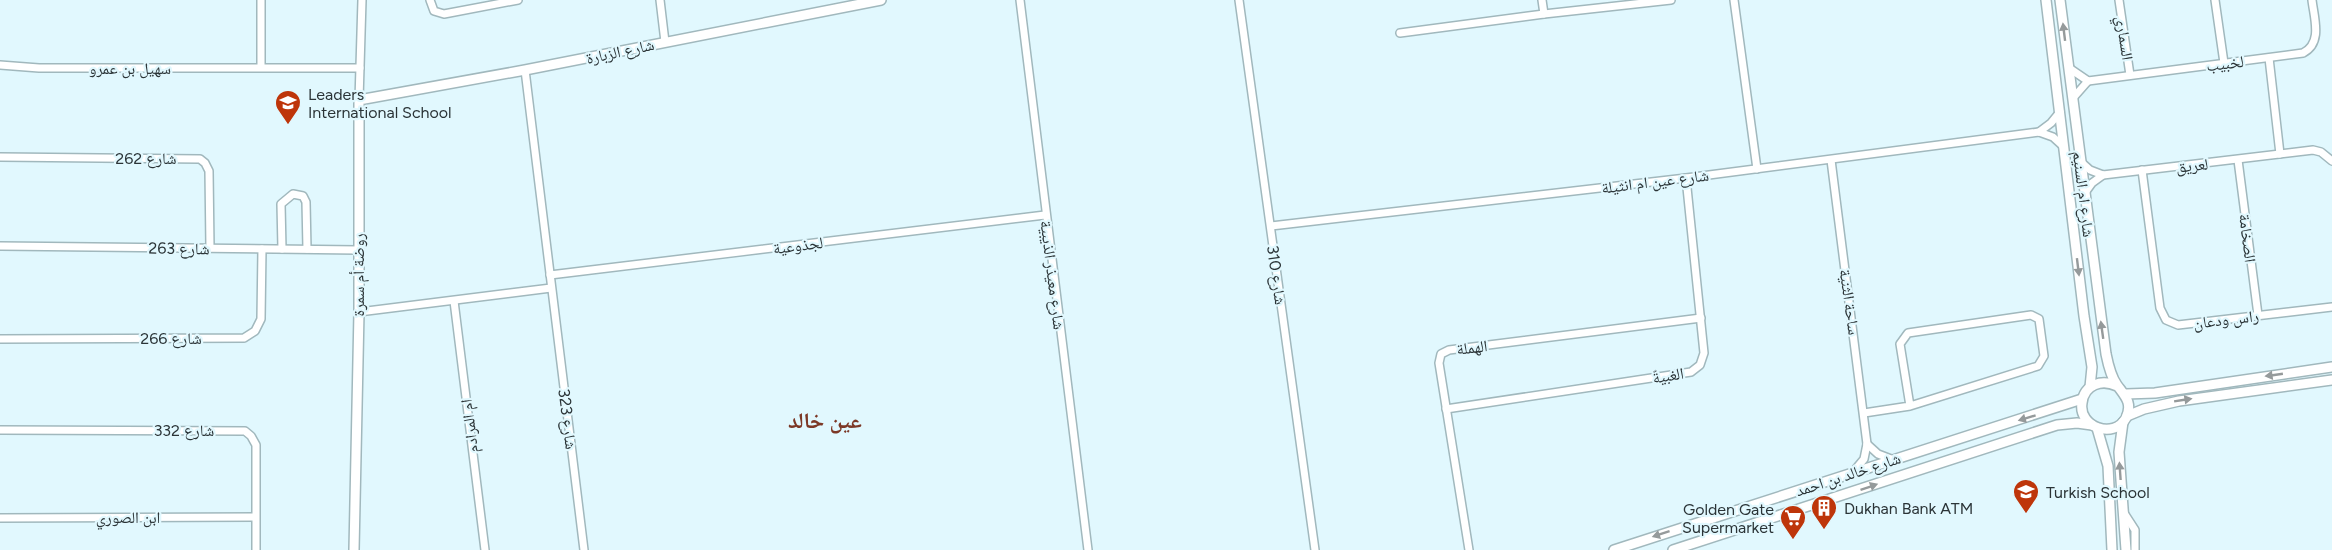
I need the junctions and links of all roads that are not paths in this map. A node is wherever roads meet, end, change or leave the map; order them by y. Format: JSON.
{"nodes":[{"id":1,"x":261,"y":0,"type":"edge"},
{"id":2,"x":362,"y":0,"type":"edge"},
{"id":3,"x":430,"y":0,"type":"edge"},
{"id":4,"x":518,"y":0,"type":"edge"},
{"id":5,"x":660,"y":0,"type":"edge"},
{"id":6,"x":881,"y":0,"type":"edge"},
{"id":7,"x":1020,"y":0,"type":"edge"},
{"id":8,"x":1239,"y":0,"type":"edge"},
{"id":9,"x":1542,"y":0,"type":"edge"},
{"id":10,"x":1671,"y":0,"type":"edge"},
{"id":11,"x":1734,"y":0,"type":"edge"},
{"id":12,"x":2046,"y":0,"type":"edge"},
{"id":13,"x":2060,"y":0,"type":"edge"},
{"id":14,"x":2119,"y":0,"type":"edge"},
{"id":15,"x":2215,"y":0,"type":"edge"},
{"id":16,"x":2312,"y":0,"type":"edge"},
{"id":17,"x":1544,"y":14,"type":"junction"},
{"id":18,"x":1400,"y":33,"type":"dead end"},
{"id":19,"x":665,"y":42,"type":"junction"},
{"id":20,"x":2269,"y":58,"type":"junction"},
{"id":21,"x":2224,"y":63,"type":"junction"},
{"id":22,"x":0,"y":65,"type":"edge"},
{"id":23,"x":261,"y":67,"type":"junction"},
{"id":24,"x":360,"y":68,"type":"junction"},
{"id":25,"x":2068,"y":68,"type":"junction"},
{"id":26,"x":525,"y":70,"type":"junction"},
{"id":27,"x":2130,"y":75,"type":"junction"},
{"id":28,"x":2088,"y":81,"type":"junction"},
{"id":29,"x":2073,"y":98,"type":"junction"},
{"id":30,"x":359,"y":100,"type":"junction"},
{"id":31,"x":2060,"y":112,"type":"junction"},
{"id":32,"x":2039,"y":132,"type":"junction"},
{"id":33,"x":2064,"y":147,"type":"junction"},
{"id":34,"x":2280,"y":154,"type":"junction"},
{"id":35,"x":0,"y":157,"type":"edge"},
{"id":36,"x":1831,"y":159,"type":"junction"},
{"id":37,"x":2238,"y":160,"type":"junction"},
{"id":38,"x":2079,"y":161,"type":"junction"},
{"id":39,"x":2332,"y":161,"type":"edge"},
{"id":40,"x":1757,"y":169,"type":"junction"},
{"id":41,"x":2142,"y":170,"type":"junction"},
{"id":42,"x":2103,"y":175,"type":"junction"},
{"id":43,"x":1686,"y":178,"type":"junction"},
{"id":44,"x":2084,"y":194,"type":"junction"},
{"id":45,"x":1046,"y":215,"type":"junction"},
{"id":46,"x":1271,"y":226,"type":"junction"},
{"id":47,"x":0,"y":246,"type":"edge"},
{"id":48,"x":210,"y":248,"type":"junction"},
{"id":49,"x":262,"y":249,"type":"junction"},
{"id":50,"x":282,"y":249,"type":"junction"},
{"id":51,"x":307,"y":249,"type":"junction"},
{"id":52,"x":358,"y":250,"type":"junction"},
{"id":53,"x":550,"y":275,"type":"junction"},
{"id":54,"x":551,"y":288,"type":"junction"},
{"id":55,"x":454,"y":301,"type":"junction"},
{"id":56,"x":2332,"y":308,"type":"edge"},
{"id":57,"x":358,"y":312,"type":"junction"},
{"id":58,"x":2258,"y":315,"type":"junction"},
{"id":59,"x":1701,"y":318,"type":"junction"},
{"id":60,"x":0,"y":339,"type":"edge"},
{"id":61,"x":2332,"y":367,"type":"edge"},
{"id":62,"x":2332,"y":380,"type":"edge"},
{"id":63,"x":2117,"y":386,"type":"junction"},
{"id":64,"x":2090,"y":387,"type":"junction"},
{"id":65,"x":2126,"y":394,"type":"junction"},
{"id":66,"x":2082,"y":399,"type":"junction"},
{"id":67,"x":1910,"y":406,"type":"junction"},
{"id":68,"x":1446,"y":409,"type":"junction"},
{"id":69,"x":1864,"y":413,"type":"junction"},
{"id":70,"x":2125,"y":419,"type":"junction"},
{"id":71,"x":2094,"y":427,"type":"junction"},
{"id":72,"x":0,"y":430,"type":"edge"},
{"id":73,"x":1868,"y":444,"type":"junction"},
{"id":74,"x":1891,"y":459,"type":"junction"},
{"id":75,"x":1854,"y":471,"type":"junction"},
{"id":76,"x":2124,"y":513,"type":"junction"},
{"id":77,"x":255,"y":517,"type":"junction"},
{"id":78,"x":0,"y":518,"type":"edge"},
{"id":79,"x":256,"y":550,"type":"edge"},
{"id":80,"x":354,"y":550,"type":"edge"},
{"id":81,"x":485,"y":550,"type":"edge"},
{"id":82,"x":584,"y":550,"type":"edge"},
{"id":83,"x":1088,"y":550,"type":"edge"},
{"id":84,"x":1316,"y":550,"type":"edge"},
{"id":85,"x":1469,"y":550,"type":"edge"},
{"id":86,"x":1614,"y":550,"type":"edge"},
{"id":87,"x":1673,"y":550,"type":"edge"},
{"id":88,"x":2112,"y":550,"type":"edge"},
{"id":89,"x":2126,"y":550,"type":"edge"},
{"id":90,"x":2135,"y":550,"type":"edge"}],
"edges":[{"from":1,"to":23,"type":"street"},
{"from":2,"to":24,"type":"street","name":"روضة أم سمرة"},
{"from":3,"to":4,"type":"street"},
{"from":5,"to":19,"type":"street"},
{"from":6,"to":19,"type":"main road","name":"شارع الزبارة"},
{"from":7,"to":45,"type":"street","name":"شارع معيذر الذيبية"},
{"from":8,"to":46,"type":"street","name":"شارع 310"},
{"from":9,"to":17,"type":"street"},
{"from":10,"to":17,"type":"street"},
{"from":11,"to":40,"type":"street"},
{"from":12,"to":31,"type":"main road","name":"شارع ام السنيم"},
{"from":25,"to":13,"type":"main road","name":"شارع ام السنيم","one_way":true},
{"from":14,"to":27,"type":"street","name":"السماري"},
{"from":15,"to":21,"type":"street"},
{"from":16,"to":20,"type":"street","name":"لخبيب"},
{"from":17,"to":18,"type":"street"},
{"from":19,"to":26,"type":"main road","name":"شارع الزبارة"},
{"from":20,"to":21,"type":"street","name":"لخبيب"},
{"from":20,"to":34,"type":"street"},
{"from":21,"to":27,"type":"street","name":"لخبيب"},
{"from":22,"to":23,"type":"street","name":"سهيل بن عمرو"},
{"from":23,"to":24,"type":"street","name":"سهيل بن عمرو"},
{"from":24,"to":30,"type":"street","name":"روضة أم سمرة"},
{"from":25,"to":28,"type":"street"},
{"from":25,"to":29,"type":"main road","name":"شارع ام السنيم"},
{"from":26,"to":30,"type":"main road","name":"شارع الزبارة"},
{"from":26,"to":53,"type":"street","name":"شارع 323"},
{"from":27,"to":28,"type":"street","name":"لخبيب"},
{"from":28,"to":29,"type":"street"},
{"from":29,"to":38,"type":"main road","name":"شارع ام السنيم"},
{"from":30,"to":52,"type":"main road","name":"روضة أم سمرة"},
{"from":31,"to":32,"type":"street"},
{"from":31,"to":33,"type":"main road","name":"شارع ام السنيم"},
{"from":32,"to":33,"type":"street"},
{"from":32,"to":36,"type":"street","name":"شارع عين ام انثيلة"},
{"from":33,"to":64,"type":"main road","name":"شارع ام السنيم","one_way":true},
{"from":34,"to":37,"type":"street","name":"لعريق"},
{"from":34,"to":39,"type":"street","name":"لعريق"},
{"from":35,"to":48,"type":"street","name":"شارع 262"},
{"from":36,"to":40,"type":"street","name":"شارع عين ام انثيلة"},
{"from":36,"to":69,"type":"street","name":"ساحة الثنية"},
{"from":37,"to":41,"type":"street","name":"لعريق"},
{"from":37,"to":58,"type":"street","name":"الصخامة"},
{"from":38,"to":42,"type":"street"},
{"from":38,"to":44,"type":"main road","name":"شارع ام السنيم"},
{"from":40,"to":43,"type":"street","name":"شارع عين ام انثيلة"},
{"from":41,"to":42,"type":"street","name":"لعريق"},
{"from":41,"to":58,"type":"street","name":"راس ودعان"},
{"from":42,"to":44,"type":"street"},
{"from":43,"to":46,"type":"street","name":"شارع عين ام انثيلة"},
{"from":43,"to":59,"type":"street","name":"الغبيةّ"},
{"from":63,"to":44,"type":"main road","name":"شارع ام السنيم","one_way":true},
{"from":45,"to":53,"type":"street","name":"لجذوعية"},
{"from":45,"to":83,"type":"street","name":"شارع معيذر الذيبية"},
{"from":46,"to":84,"type":"street","name":"شارع 310"},
{"from":47,"to":48,"type":"street","name":"شارع 263"},
{"from":48,"to":49,"type":"street","name":"شارع 263"},
{"from":49,"to":50,"type":"street","name":"شارع 263"},
{"from":49,"to":60,"type":"street","name":"شارع 266"},
{"from":50,"to":51,"type":"street","name":"شارع 263"},
{"from":50,"to":51,"type":"street"},
{"from":51,"to":52,"type":"street","name":"شارع 263"},
{"from":52,"to":57,"type":"main road","name":"روضة أم سمرة"},
{"from":53,"to":54,"type":"street","name":"شارع 323"},
{"from":54,"to":55,"type":"street"},
{"from":54,"to":82,"type":"street","name":"شارع 323"},
{"from":55,"to":57,"type":"street"},
{"from":55,"to":81,"type":"street","name":"ام المرادم"},
{"from":56,"to":58,"type":"street","name":"راس ودعان"},
{"from":57,"to":80,"type":"main road","name":"روضة أم سمرة"},
{"from":59,"to":68,"type":"street","name":"الغبيةّ"},
{"from":59,"to":68,"type":"street","name":"الهملة"},
{"from":61,"to":65,"type":"main road","one_way":true},
{"from":70,"to":62,"type":"main road","one_way":true},
{"from":63,"to":64,"type":"main road"},
{"from":63,"to":65,"type":"main road"},
{"from":64,"to":66,"type":"main road"},
{"from":65,"to":70,"type":"main road"},
{"from":66,"to":71,"type":"main road"},
{"from":66,"to":74,"type":"main road","name":"شارع خالد بن احمد","one_way":true},
{"from":67,"to":67,"type":"street"},
{"from":67,"to":69,"type":"street"},
{"from":68,"to":85,"type":"street","name":"الهملة"},
{"from":69,"to":73,"type":"street","name":"ساحة الثنية"},
{"from":70,"to":71,"type":"main road"},
{"from":76,"to":70,"type":"main road","one_way":true},
{"from":87,"to":71,"type":"main road","name":"شارع خالد بن احمد","one_way":true},
{"from":71,"to":88,"type":"main road"},
{"from":72,"to":77,"type":"street","name":"شارع 332"},
{"from":73,"to":74,"type":"street"},
{"from":73,"to":75,"type":"street"},
{"from":74,"to":75,"type":"main road","name":"شارع خالد بن احمد"},
{"from":75,"to":86,"type":"main road","name":"شارع خالد بن احمد","one_way":true},
{"from":76,"to":89,"type":"main road"},
{"from":76,"to":90,"type":"street"},
{"from":77,"to":78,"type":"street","name":"ابن الصوري"},
{"from":77,"to":79,"type":"street","name":"شارع 332"}]}
